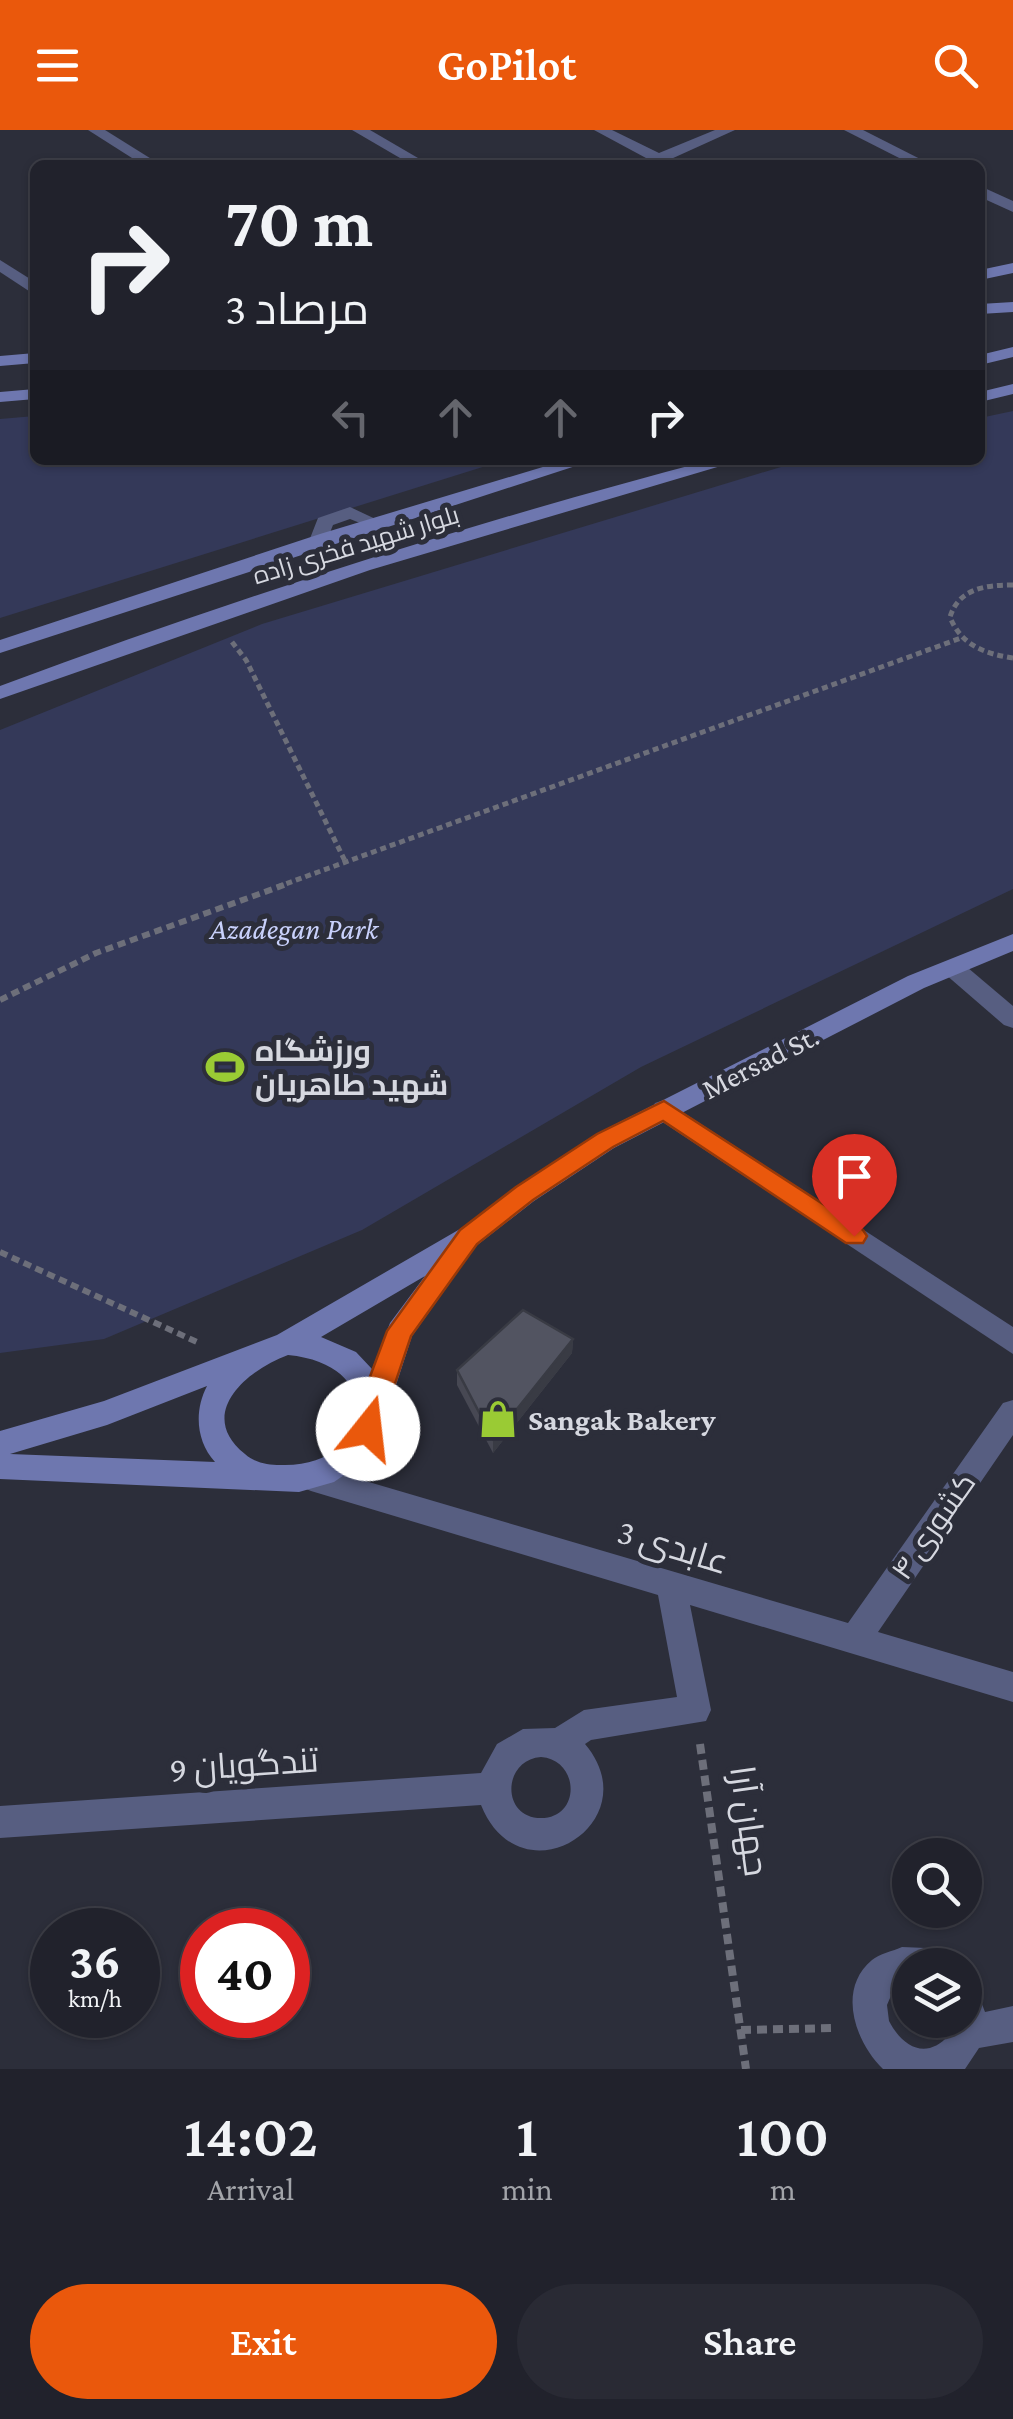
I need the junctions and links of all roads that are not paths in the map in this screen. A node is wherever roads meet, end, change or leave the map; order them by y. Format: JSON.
{"nodes":[{"id":1,"x":96,"y":130,"type":"edge"},
{"id":2,"x":358,"y":130,"type":"edge"},
{"id":3,"x":601,"y":130,"type":"edge"},
{"id":4,"x":728,"y":130,"type":"edge"},
{"id":5,"x":851,"y":130,"type":"edge"},
{"id":6,"x":146,"y":160,"type":"edge"},
{"id":7,"x":414,"y":160,"type":"edge"},
{"id":8,"x":662,"y":160,"type":"edge"},
{"id":9,"x":670,"y":160,"type":"edge"},
{"id":10,"x":914,"y":160,"type":"edge"},
{"id":11,"x":985,"y":193,"type":"edge"},
{"id":12,"x":1013,"y":206,"type":"edge"},
{"id":13,"x":0,"y":265,"type":"edge"},
{"id":14,"x":1013,"y":268,"type":"edge"},
{"id":15,"x":985,"y":274,"type":"edge"},
{"id":16,"x":30,"y":286,"type":"edge"},
{"id":17,"x":1013,"y":307,"type":"edge"},
{"id":18,"x":985,"y":309,"type":"edge"},
{"id":19,"x":1013,"y":352,"type":"edge"},
{"id":20,"x":30,"y":358,"type":"edge"},
{"id":21,"x":985,"y":359,"type":"edge"},
{"id":22,"x":0,"y":361,"type":"edge"},
{"id":23,"x":1013,"y":389,"type":"edge"},
{"id":24,"x":30,"y":394,"type":"edge"},
{"id":25,"x":985,"y":396,"type":"edge"},
{"id":26,"x":0,"y":397,"type":"edge"},
{"id":27,"x":559,"y":465,"type":"edge"},
{"id":28,"x":712,"y":465,"type":"edge"},
{"id":29,"x":0,"y":647,"type":"edge"},
{"id":30,"x":0,"y":693,"type":"edge"},
{"id":31,"x":1013,"y":942,"type":"edge"},
{"id":32,"x":953,"y":968,"type":"junction"},
{"id":33,"x":1013,"y":1018,"type":"edge"},
{"id":34,"x":664,"y":1110,"type":"junction"},
{"id":35,"x":468,"y":1237,"type":"junction"},
{"id":36,"x":287,"y":1342,"type":"junction"},
{"id":37,"x":1013,"y":1342,"type":"edge"},
{"id":38,"x":240,"y":1361,"type":"junction"},
{"id":39,"x":372,"y":1406,"type":"junction"},
{"id":40,"x":1013,"y":1412,"type":"edge"},
{"id":41,"x":0,"y":1444,"type":"edge"},
{"id":42,"x":0,"y":1466,"type":"edge"},
{"id":43,"x":257,"y":1477,"type":"junction"},
{"id":44,"x":311,"y":1478,"type":"junction"},
{"id":45,"x":671,"y":1585,"type":"junction"},
{"id":46,"x":854,"y":1640,"type":"junction"},
{"id":47,"x":1013,"y":1688,"type":"edge"},
{"id":48,"x":559,"y":1745,"type":"junction"},
{"id":49,"x":493,"y":1788,"type":"junction"},
{"id":50,"x":0,"y":1822,"type":"edge"},
{"id":51,"x":892,"y":1966,"type":"edge"},
{"id":52,"x":982,"y":2020,"type":"edge"},
{"id":53,"x":1013,"y":2024,"type":"edge"},
{"id":54,"x":964,"y":2038,"type":"edge"},
{"id":55,"x":923,"y":2069,"type":"edge"}],
"edges":[{"from":1,"to":6,"type":"street"},
{"from":2,"to":7,"type":"street"},
{"from":3,"to":8,"type":"street"},
{"from":4,"to":9,"type":"street"},
{"from":5,"to":10,"type":"street"},
{"from":11,"to":12,"type":"street"},
{"from":13,"to":16,"type":"street"},
{"from":14,"to":15,"type":"main road"},
{"from":17,"to":18,"type":"main road"},
{"from":19,"to":21,"type":"main road"},
{"from":20,"to":22,"type":"main road"},
{"from":23,"to":25,"type":"main road"},
{"from":24,"to":26,"type":"main road"},
{"from":27,"to":29,"type":"main road","name":"بلوار شهید فخری زاده"},
{"from":28,"to":30,"type":"main road","name":"بلوار شهید فخری زاده"},
{"from":31,"to":32,"type":"main road","name":"Mersad St."},
{"from":32,"to":33,"type":"street"},
{"from":32,"to":34,"type":"main road","name":"Mersad St."},
{"from":34,"to":35,"type":"main road","name":"Mersad St."},
{"from":34,"to":37,"type":"street"},
{"from":35,"to":36,"type":"main road","name":"Mersad St."},
{"from":35,"to":39,"type":"main road","name":"Mersad St."},
{"from":36,"to":38,"type":"main road"},
{"from":36,"to":39,"type":"main road"},
{"from":38,"to":41,"type":"main road"},
{"from":38,"to":43,"type":"main road"},
{"from":39,"to":44,"type":"main road"},
{"from":40,"to":46,"type":"street","name":"کشوری ۴"},
{"from":42,"to":43,"type":"main road"},
{"from":43,"to":44,"type":"main road"},
{"from":44,"to":45,"type":"street","name":"عابدی 3"},
{"from":45,"to":46,"type":"street","name":"عابدی 3"},
{"from":45,"to":48,"type":"street"},
{"from":46,"to":47,"type":"street","name":"عابدی 3"},
{"from":48,"to":49,"type":"street"},
{"from":48,"to":49,"type":"street"},
{"from":49,"to":50,"type":"street","name":"تندگویان 9"},
{"from":51,"to":55,"type":"street"},
{"from":52,"to":53,"type":"street"},
{"from":54,"to":55,"type":"street"}]}
